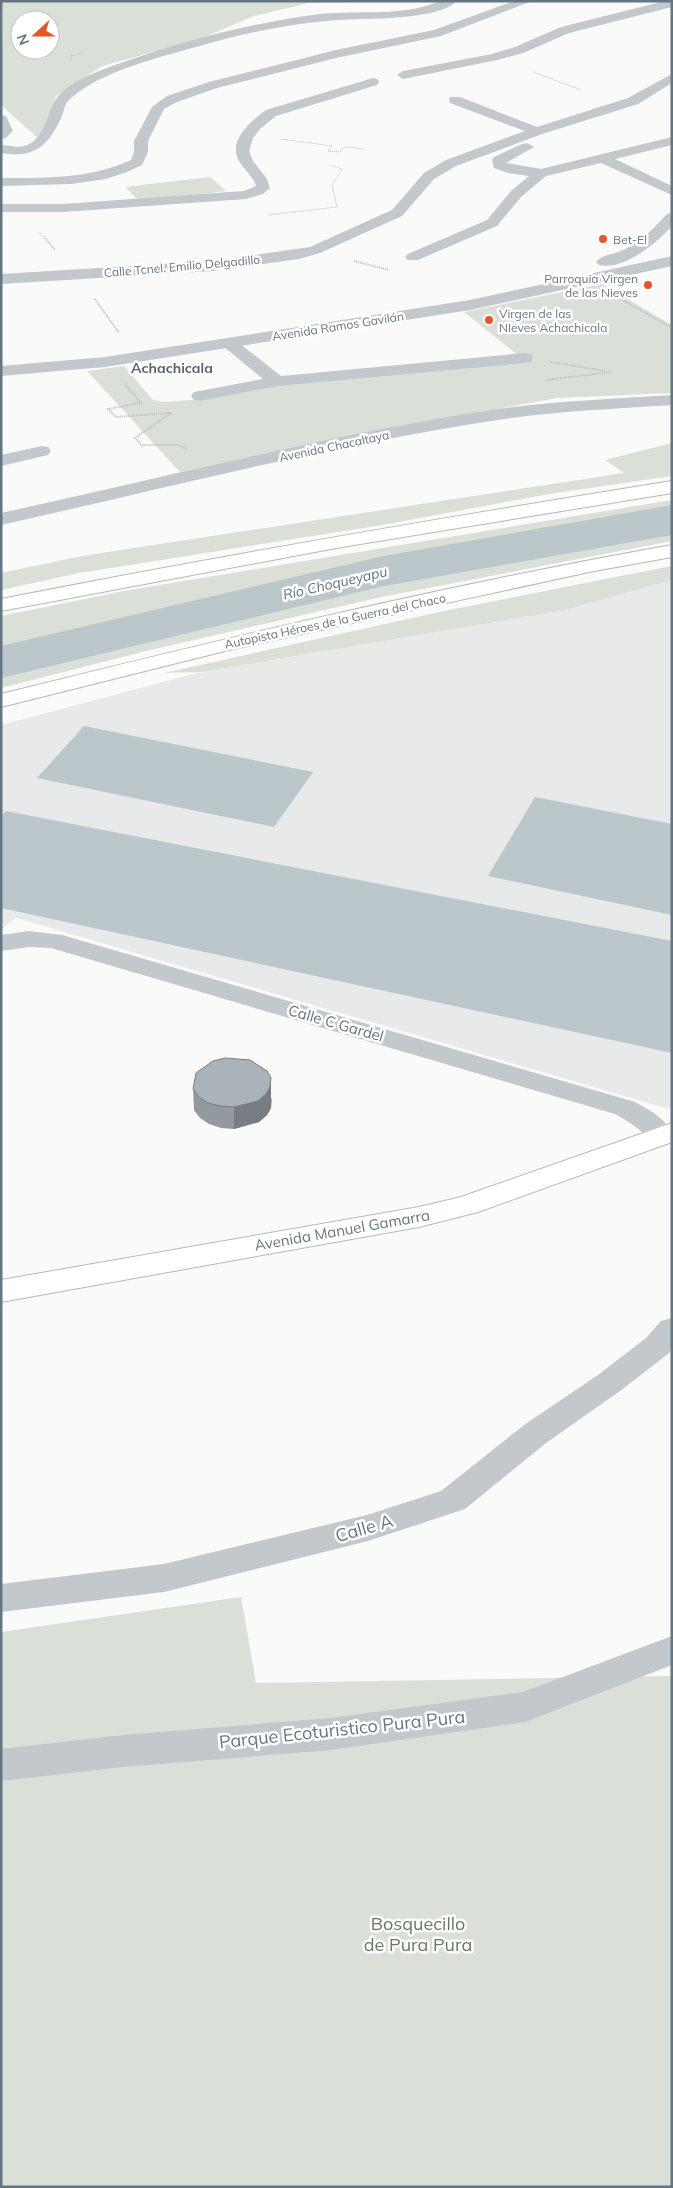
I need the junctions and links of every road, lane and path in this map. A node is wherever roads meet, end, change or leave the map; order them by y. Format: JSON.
{"nodes":[{"id":1,"x":451,"y":1,"type":"edge"},
{"id":2,"x":526,"y":1,"type":"edge"},
{"id":3,"x":672,"y":3,"type":"edge"},
{"id":4,"x":6,"y":45,"type":"dead end"},
{"id":5,"x":1,"y":51,"type":"edge"},
{"id":6,"x":493,"y":57,"type":"junction"},
{"id":7,"x":403,"y":75,"type":"dead end"},
{"id":8,"x":672,"y":78,"type":"edge"},
{"id":9,"x":373,"y":82,"type":"dead end"},
{"id":10,"x":455,"y":100,"type":"dead end"},
{"id":11,"x":620,"y":105,"type":"junction"},
{"id":12,"x":1,"y":119,"type":"edge"},
{"id":13,"x":537,"y":131,"type":"junction"},
{"id":14,"x":249,"y":135,"type":"junction"},
{"id":15,"x":672,"y":141,"type":"edge"},
{"id":16,"x":2,"y":143,"type":"edge"},
{"id":17,"x":365,"y":149,"type":"dead end"},
{"id":18,"x":604,"y":159,"type":"junction"},
{"id":19,"x":541,"y":173,"type":"junction"},
{"id":20,"x":1,"y":182,"type":"edge"},
{"id":21,"x":672,"y":191,"type":"edge"},
{"id":22,"x":1,"y":208,"type":"edge"},
{"id":23,"x":672,"y":217,"type":"edge"},
{"id":24,"x":299,"y":254,"type":"junction"},
{"id":25,"x":413,"y":257,"type":"dead end"},
{"id":26,"x":672,"y":261,"type":"edge"},
{"id":27,"x":395,"y":272,"type":"dead end"},
{"id":28,"x":1,"y":279,"type":"edge"},
{"id":29,"x":588,"y":280,"type":"junction"},
{"id":30,"x":470,"y":305,"type":"junction"},
{"id":31,"x":672,"y":328,"type":"edge"},
{"id":32,"x":229,"y":343,"type":"junction"},
{"id":33,"x":525,"y":358,"type":"joint"},
{"id":34,"x":105,"y":362,"type":"junction"},
{"id":35,"x":1,"y":371,"type":"edge"},
{"id":36,"x":612,"y":372,"type":"dead end"},
{"id":37,"x":276,"y":381,"type":"junction"},
{"id":38,"x":200,"y":396,"type":"dead end"},
{"id":39,"x":672,"y":400,"type":"edge"},
{"id":40,"x":42,"y":452,"type":"dead end"},
{"id":41,"x":1,"y":461,"type":"edge"},
{"id":42,"x":231,"y":469,"type":"junction"},
{"id":43,"x":672,"y":487,"type":"edge"},
{"id":44,"x":1,"y":519,"type":"edge"},
{"id":45,"x":672,"y":551,"type":"edge"},
{"id":46,"x":1,"y":605,"type":"edge"},
{"id":47,"x":1,"y":701,"type":"edge"},
{"id":48,"x":1,"y":943,"type":"edge"},
{"id":49,"x":666,"y":1134,"type":"edge"},
{"id":50,"x":1,"y":1290,"type":"edge"},
{"id":51,"x":672,"y":1329,"type":"edge"},
{"id":52,"x":1,"y":1598,"type":"edge"},
{"id":53,"x":672,"y":1650,"type":"edge"},
{"id":54,"x":1,"y":1765,"type":"edge"}],
"edges":[{"from":1,"to":16,"type":"street"},
{"from":2,"to":20,"type":"street"},
{"from":3,"to":6,"type":"street"},
{"from":4,"to":5,"type":"path"},
{"from":6,"to":7,"type":"street"},
{"from":6,"to":11,"type":"path"},
{"from":8,"to":11,"type":"street","name":"Calle Tcnel. Emilio Delgadillo"},
{"from":9,"to":14,"type":"street"},
{"from":10,"to":13,"type":"street"},
{"from":11,"to":13,"type":"street","name":"Calle Tcnel. Emilio Delgadillo"},
{"from":12,"to":16,"type":"street"},
{"from":13,"to":19,"type":"street"},
{"from":13,"to":24,"type":"street","name":"Calle Tcnel. Emilio Delgadillo"},
{"from":14,"to":17,"type":"path"},
{"from":14,"to":22,"type":"street"},
{"from":15,"to":18,"type":"street"},
{"from":18,"to":19,"type":"street"},
{"from":18,"to":21,"type":"street"},
{"from":19,"to":25,"type":"street"},
{"from":23,"to":30,"type":"street"},
{"from":24,"to":27,"type":"path"},
{"from":24,"to":28,"type":"street","name":"Calle Tcnel. Emilio Delgadillo"},
{"from":26,"to":29,"type":"street","name":"Avenida Ramos Gavilán"},
{"from":29,"to":30,"type":"street","name":"Avenida Ramos Gavilán"},
{"from":29,"to":31,"type":"path"},
{"from":30,"to":32,"type":"street","name":"Avenida Ramos Gavilán"},
{"from":32,"to":34,"type":"street","name":"Avenida Ramos Gavilán"},
{"from":32,"to":37,"type":"street"},
{"from":33,"to":36,"type":"path"},
{"from":33,"to":37,"type":"street"},
{"from":34,"to":35,"type":"street","name":"Avenida Ramos Gavilán"},
{"from":34,"to":42,"type":"path"},
{"from":37,"to":38,"type":"street"},
{"from":39,"to":42,"type":"street","name":"Avenida Chacaltaya"},
{"from":40,"to":41,"type":"street"},
{"from":42,"to":44,"type":"street","name":"Avenida Chacaltaya"},
{"from":43,"to":46,"type":"main road"},
{"from":45,"to":47,"type":"main road","name":"Autopista Héroes de la Guerra del Chaco"},
{"from":48,"to":49,"type":"street","name":"Calle C Gardel"},
{"from":49,"to":50,"type":"main road","name":"Avenida Manuel Gamarra"},
{"from":51,"to":52,"type":"street","name":"Calle A"},
{"from":53,"to":54,"type":"street","name":"Parque Ecoturistico Pura Pura"}]}
